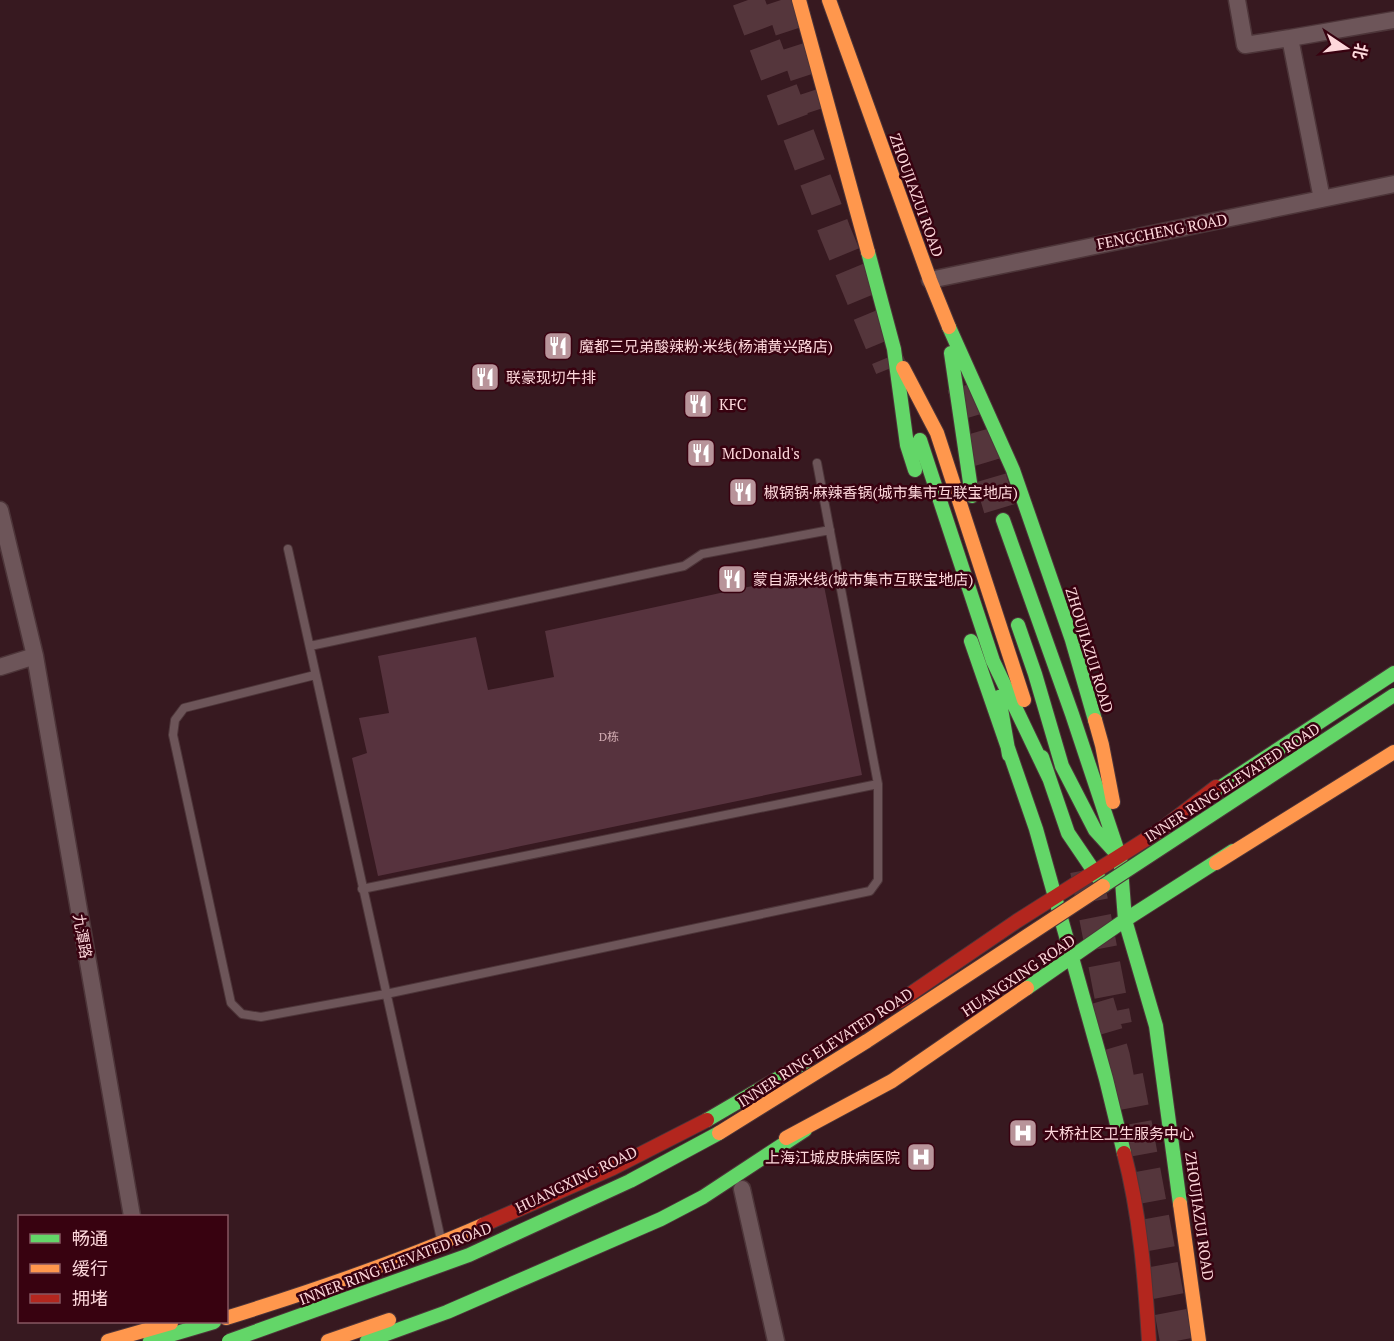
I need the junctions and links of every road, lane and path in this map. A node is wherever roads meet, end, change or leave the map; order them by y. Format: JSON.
{"nodes":[{"id":1,"x":799,"y":0,"type":"edge"},
{"id":2,"x":829,"y":0,"type":"edge"},
{"id":3,"x":1236,"y":0,"type":"edge"},
{"id":4,"x":1394,"y":20,"type":"edge"},
{"id":5,"x":1290,"y":38,"type":"junction"},
{"id":6,"x":1394,"y":184,"type":"edge"},
{"id":7,"x":1323,"y":199,"type":"junction"},
{"id":8,"x":930,"y":280,"type":"junction"},
{"id":9,"x":947,"y":322,"type":"junction"},
{"id":10,"x":894,"y":349,"type":"junction"},
{"id":11,"x":920,"y":440,"type":"dead end"},
{"id":12,"x":817,"y":463,"type":"dead end"},
{"id":13,"x":921,"y":488,"type":"dead end"},
{"id":14,"x":0,"y":510,"type":"edge"},
{"id":15,"x":978,"y":513,"type":"dead end"},
{"id":16,"x":1002,"y":520,"type":"tunnel mouth"},
{"id":17,"x":830,"y":530,"type":"junction"},
{"id":18,"x":288,"y":549,"type":"dead end"},
{"id":19,"x":1012,"y":609,"type":"dead end"},
{"id":20,"x":966,"y":627,"type":"dead end"},
{"id":21,"x":309,"y":646,"type":"junction"},
{"id":22,"x":35,"y":656,"type":"junction"},
{"id":23,"x":1394,"y":659,"type":"edge"},
{"id":24,"x":993,"y":661,"type":"junction"},
{"id":25,"x":0,"y":667,"type":"edge"},
{"id":26,"x":1394,"y":673,"type":"edge"},
{"id":27,"x":315,"y":675,"type":"junction"},
{"id":28,"x":1394,"y":685,"type":"edge"},
{"id":29,"x":1394,"y":695,"type":"edge"},
{"id":30,"x":1394,"y":739,"type":"edge"},
{"id":31,"x":1394,"y":752,"type":"edge"},
{"id":32,"x":1009,"y":755,"type":"junction"},
{"id":33,"x":1394,"y":768,"type":"edge"},
{"id":34,"x":1049,"y":778,"type":"junction"},
{"id":35,"x":878,"y":784,"type":"junction"},
{"id":36,"x":1202,"y":800,"type":"junction"},
{"id":37,"x":1120,"y":858,"type":"junction"},
{"id":38,"x":1216,"y":863,"type":"junction"},
{"id":39,"x":1095,"y":873,"type":"junction"},
{"id":40,"x":362,"y":889,"type":"junction"},
{"id":41,"x":1134,"y":890,"type":"dead end"},
{"id":42,"x":1056,"y":897,"type":"junction"},
{"id":43,"x":1114,"y":903,"type":"dead end"},
{"id":44,"x":1125,"y":920,"type":"junction"},
{"id":45,"x":1075,"y":929,"type":"dead end"},
{"id":46,"x":1056,"y":942,"type":"dead end"},
{"id":47,"x":1073,"y":958,"type":"junction"},
{"id":48,"x":386,"y":994,"type":"junction"},
{"id":49,"x":885,"y":1012,"type":"dead end"},
{"id":50,"x":857,"y":1031,"type":"dead end"},
{"id":51,"x":828,"y":1048,"type":"junction"},
{"id":52,"x":805,"y":1130,"type":"junction"},
{"id":53,"x":637,"y":1141,"type":"dead end"},
{"id":54,"x":595,"y":1161,"type":"dead end"},
{"id":55,"x":713,"y":1174,"type":"dead end"},
{"id":56,"x":737,"y":1192,"type":"joint"},
{"id":57,"x":640,"y":1213,"type":"dead end"},
{"id":58,"x":132,"y":1215,"type":"edge"},
{"id":59,"x":693,"y":1218,"type":"dead end"},
{"id":60,"x":440,"y":1235,"type":"junction"},
{"id":61,"x":537,"y":1288,"type":"dead end"},
{"id":62,"x":457,"y":1293,"type":"dead end"},
{"id":63,"x":423,"y":1306,"type":"dead end"},
{"id":64,"x":228,"y":1307,"type":"edge"},
{"id":65,"x":385,"y":1308,"type":"dead end"},
{"id":66,"x":228,"y":1317,"type":"edge"},
{"id":67,"x":175,"y":1323,"type":"edge"},
{"id":68,"x":206,"y":1323,"type":"edge"},
{"id":69,"x":151,"y":1330,"type":"edge"},
{"id":70,"x":316,"y":1332,"type":"dead end"},
{"id":71,"x":224,"y":1339,"type":"edge"},
{"id":72,"x":108,"y":1341,"type":"edge"},
{"id":73,"x":328,"y":1341,"type":"edge"},
{"id":74,"x":367,"y":1341,"type":"edge"},
{"id":75,"x":776,"y":1341,"type":"edge"},
{"id":76,"x":1149,"y":1341,"type":"edge"},
{"id":77,"x":1200,"y":1341,"type":"edge"}],
"edges":[{"from":1,"to":10,"type":"main road"},
{"from":2,"to":8,"type":"main road","name":"ZHOUJIAZUI ROAD"},
{"from":3,"to":5,"type":"street"},
{"from":4,"to":5,"type":"street"},
{"from":5,"to":7,"type":"street"},
{"from":6,"to":7,"type":"street","name":"FENGCHENG ROAD"},
{"from":7,"to":8,"type":"street","name":"FENGCHENG ROAD"},
{"from":8,"to":9,"type":"main road","name":"ZHOUJIAZUI ROAD"},
{"from":9,"to":15,"type":"main road"},
{"from":9,"to":37,"type":"main road","name":"ZHOUJIAZUI ROAD"},
{"from":10,"to":13,"type":"main road"},
{"from":10,"to":34,"type":"main road"},
{"from":11,"to":24,"type":"main road"},
{"from":12,"to":17,"type":"lane"},
{"from":14,"to":22,"type":"street","name":"九潭路"},
{"from":16,"to":37,"type":"main road"},
{"from":17,"to":21,"type":"lane"},
{"from":17,"to":35,"type":"lane"},
{"from":18,"to":21,"type":"lane"},
{"from":19,"to":37,"type":"main road"},
{"from":20,"to":32,"type":"main road"},
{"from":21,"to":27,"type":"lane"},
{"from":22,"to":25,"type":"street"},
{"from":22,"to":58,"type":"street","name":"九潭路"},
{"from":23,"to":36,"type":"main road"},
{"from":24,"to":32,"type":"main road"},
{"from":24,"to":34,"type":"main road"},
{"from":26,"to":36,"type":"main road"},
{"from":27,"to":40,"type":"lane"},
{"from":27,"to":48,"type":"lane"},
{"from":28,"to":36,"type":"main road"},
{"from":29,"to":71,"type":"main road","name":"INNER RING ELEVATED ROAD","bridge":true},
{"from":30,"to":38,"type":"main road","name":"HUANGXING ROAD"},
{"from":31,"to":38,"type":"main road"},
{"from":32,"to":42,"type":"main road"},
{"from":33,"to":38,"type":"main road","name":"HUANGXING ROAD"},
{"from":34,"to":39,"type":"main road"},
{"from":35,"to":40,"type":"lane"},
{"from":35,"to":48,"type":"lane"},
{"from":36,"to":37,"type":"main road"},
{"from":37,"to":39,"type":"main road"},
{"from":37,"to":44,"type":"main road","name":"ZHOUJIAZUI ROAD"},
{"from":38,"to":44,"type":"main road","name":"HUANGXING ROAD"},
{"from":39,"to":42,"type":"main road"},
{"from":39,"to":44,"type":"main road"},
{"from":40,"to":48,"type":"lane"},
{"from":41,"to":43,"type":"main road"},
{"from":42,"to":47,"type":"main road"},
{"from":42,"to":49,"type":"main road"},
{"from":44,"to":47,"type":"main road","name":"HUANGXING ROAD"},
{"from":44,"to":77,"type":"main road","name":"ZHOUJIAZUI ROAD"},
{"from":45,"to":46,"type":"main road"},
{"from":47,"to":52,"type":"main road","name":"HUANGXING ROAD"},
{"from":47,"to":76,"type":"main road"},
{"from":48,"to":60,"type":"lane"},
{"from":50,"to":51,"type":"main road","name":"HUANGXING ROAD"},
{"from":51,"to":53,"type":"main road","name":"HUANGXING ROAD"},
{"from":51,"to":66,"type":"main road"},
{"from":51,"to":71,"type":"main road","name":"HUANGXING ROAD"},
{"from":52,"to":55,"type":"main road","name":"HUANGXING ROAD"},
{"from":52,"to":56,"type":"main road","name":"HUANGXING ROAD"},
{"from":52,"to":74,"type":"main road"},
{"from":54,"to":60,"type":"main road","name":"HUANGXING ROAD"},
{"from":56,"to":75,"type":"street"},
{"from":57,"to":62,"type":"main road"},
{"from":59,"to":61,"type":"main road"},
{"from":60,"to":64,"type":"main road","name":"HUANGXING ROAD"},
{"from":63,"to":73,"type":"main road"},
{"from":65,"to":70,"type":"main road"},
{"from":67,"to":69,"type":"main road"},
{"from":68,"to":69,"type":"main road"},
{"from":69,"to":72,"type":"main road"}]}
